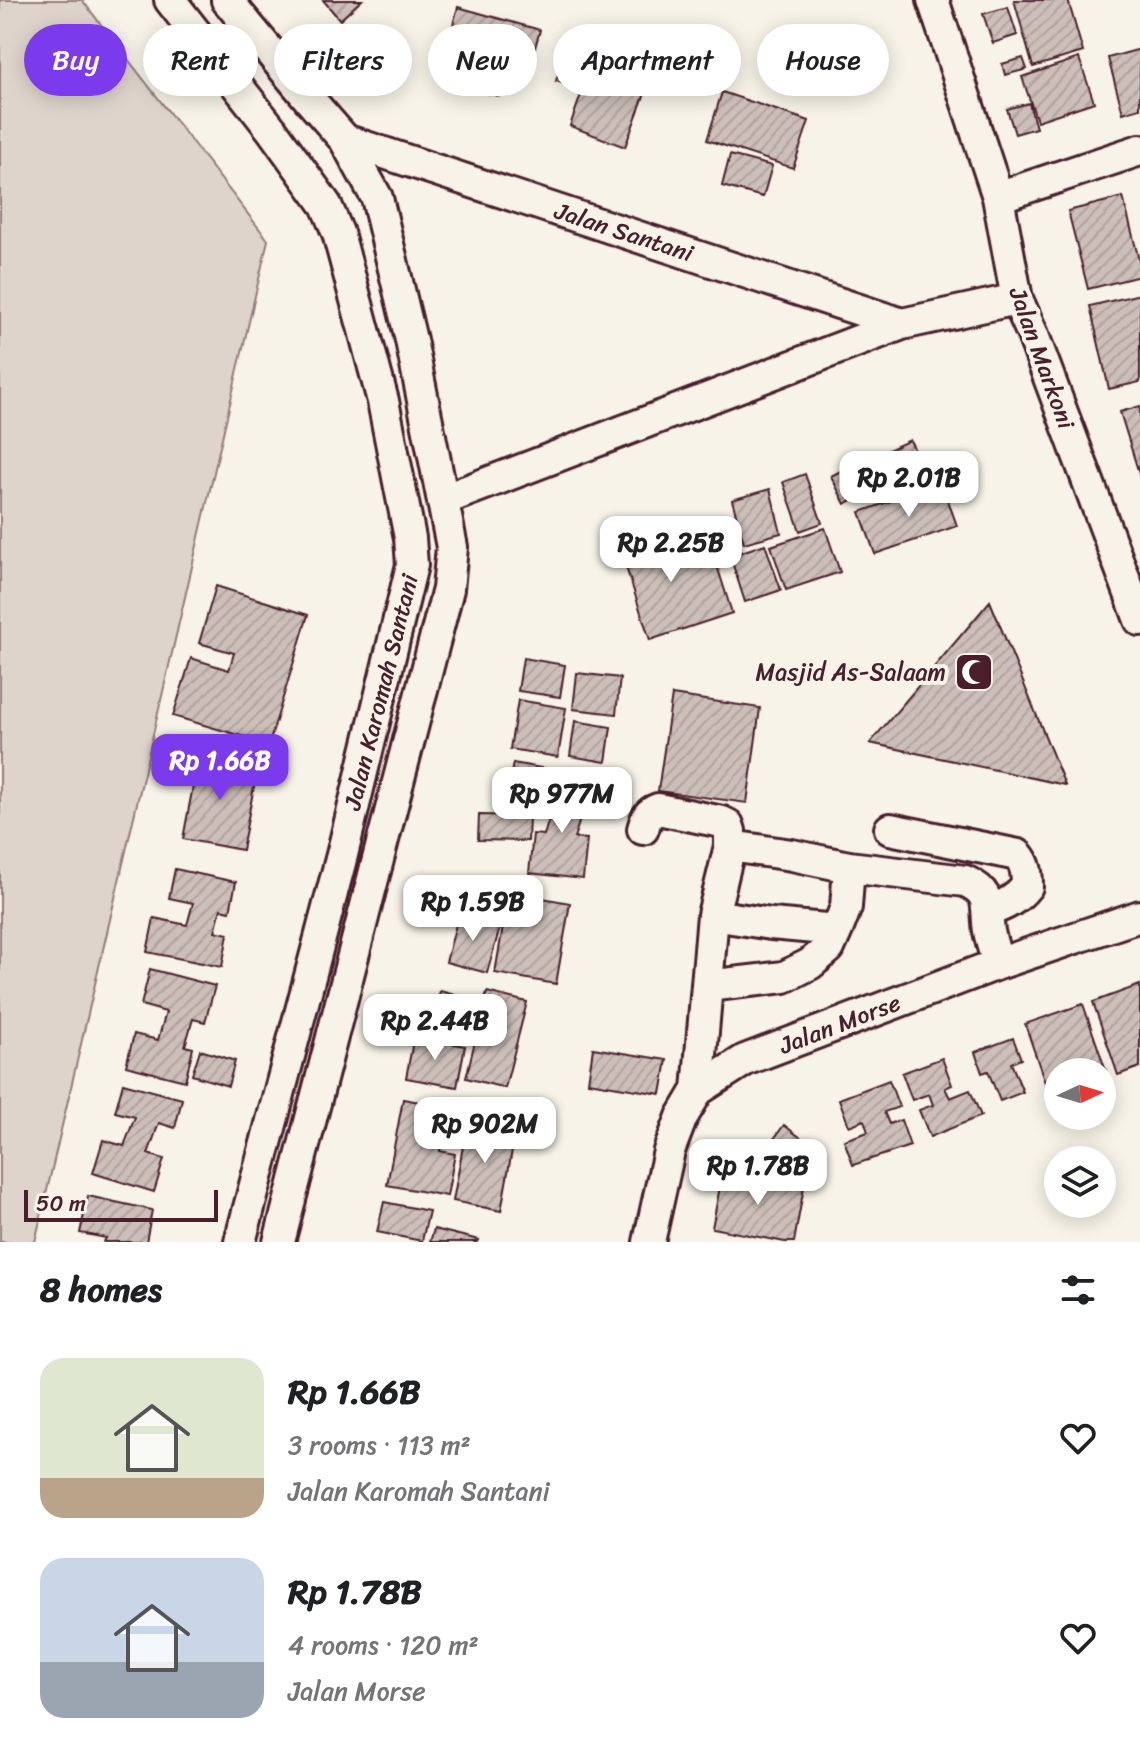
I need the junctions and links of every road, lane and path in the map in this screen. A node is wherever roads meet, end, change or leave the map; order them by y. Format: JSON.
{"nodes":[{"id":1,"x":170,"y":0,"type":"edge"},
{"id":2,"x":227,"y":0,"type":"edge"},
{"id":3,"x":933,"y":0,"type":"edge"},
{"id":4,"x":309,"y":99,"type":"junction"},
{"id":5,"x":272,"y":130,"type":"junction"},
{"id":6,"x":345,"y":140,"type":"junction"},
{"id":7,"x":1140,"y":150,"type":"edge"},
{"id":8,"x":998,"y":197,"type":"junction"},
{"id":9,"x":1017,"y":299,"type":"junction"},
{"id":10,"x":902,"y":324,"type":"junction"},
{"id":11,"x":443,"y":500,"type":"junction"},
{"id":12,"x":1140,"y":620,"type":"edge"},
{"id":13,"x":643,"y":829,"type":"dead end"},
{"id":14,"x":890,"y":829,"type":"dead end"},
{"id":15,"x":730,"y":846,"type":"junction"},
{"id":16,"x":342,"y":855,"type":"junction"},
{"id":17,"x":377,"y":864,"type":"junction"},
{"id":18,"x":849,"y":867,"type":"junction"},
{"id":19,"x":988,"y":911,"type":"junction"},
{"id":20,"x":713,"y":915,"type":"junction"},
{"id":21,"x":1140,"y":916,"type":"edge"},
{"id":22,"x":837,"y":930,"type":"junction"},
{"id":23,"x":998,"y":964,"type":"junction"},
{"id":24,"x":707,"y":986,"type":"junction"},
{"id":25,"x":698,"y":1090,"type":"junction"},
{"id":26,"x":240,"y":1242,"type":"edge"},
{"id":27,"x":279,"y":1242,"type":"edge"},
{"id":28,"x":649,"y":1242,"type":"edge"}],
"edges":[{"from":1,"to":5,"type":"street","name":"Jalan Karomah Santani"},
{"from":2,"to":4,"type":"street","name":"Jalan Karomah Santani"},
{"from":3,"to":8,"type":"street","name":"Jalan Markoni"},
{"from":4,"to":5,"type":"street"},
{"from":4,"to":6,"type":"street","name":"Jalan Karomah Santani"},
{"from":5,"to":16,"type":"street","name":"Jalan Karomah Santani"},
{"from":6,"to":10,"type":"street","name":"Jalan Santani"},
{"from":6,"to":11,"type":"street","name":"Jalan Karomah Santani"},
{"from":7,"to":8,"type":"street"},
{"from":8,"to":9,"type":"street","name":"Jalan Markoni"},
{"from":9,"to":10,"type":"street"},
{"from":9,"to":12,"type":"street","name":"Jalan Markoni"},
{"from":10,"to":11,"type":"street"},
{"from":11,"to":17,"type":"street","name":"Jalan Karomah Santani"},
{"from":13,"to":15,"type":"street"},
{"from":14,"to":19,"type":"street"},
{"from":15,"to":18,"type":"street"},
{"from":15,"to":20,"type":"street"},
{"from":16,"to":17,"type":"street"},
{"from":16,"to":26,"type":"street","name":"Jalan Karomah Santani"},
{"from":17,"to":27,"type":"street","name":"Jalan Karomah Santani"},
{"from":18,"to":19,"type":"street"},
{"from":18,"to":22,"type":"street"},
{"from":19,"to":23,"type":"street"},
{"from":20,"to":22,"type":"street"},
{"from":20,"to":24,"type":"street"},
{"from":21,"to":23,"type":"street","name":"Jalan Morse"},
{"from":22,"to":24,"type":"street"},
{"from":23,"to":25,"type":"street","name":"Jalan Morse"},
{"from":24,"to":25,"type":"street"},
{"from":25,"to":28,"type":"street","name":"Jalan Morse"}]}
